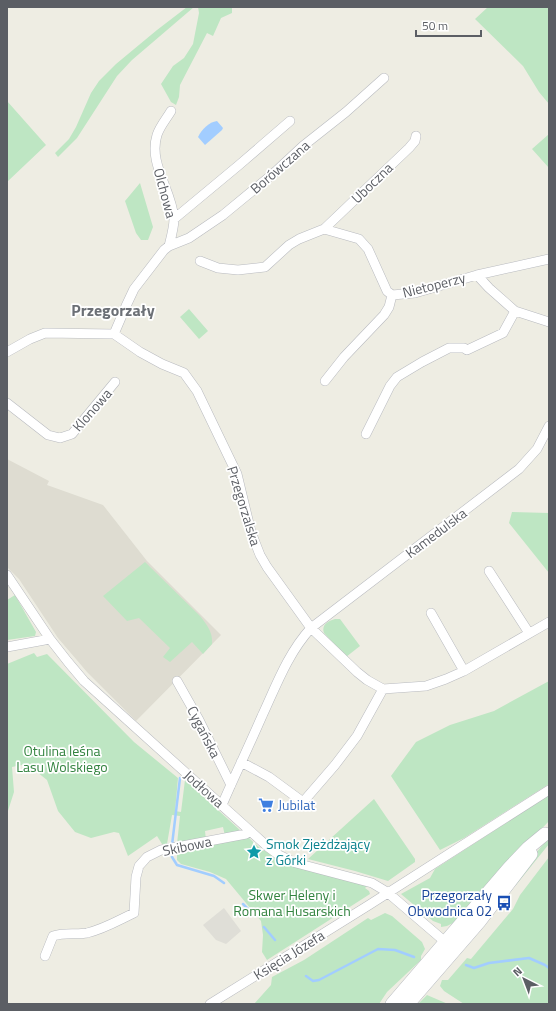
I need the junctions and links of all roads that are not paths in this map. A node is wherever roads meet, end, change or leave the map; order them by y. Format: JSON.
{"nodes":[{"id":1,"x":384,"y":78,"type":"dead end"},
{"id":2,"x":171,"y":110,"type":"dead end"},
{"id":3,"x":290,"y":121,"type":"dead end"},
{"id":4,"x":416,"y":136,"type":"dead end"},
{"id":5,"x":174,"y":219,"type":"junction"},
{"id":6,"x":324,"y":229,"type":"junction"},
{"id":7,"x":169,"y":246,"type":"junction"},
{"id":8,"x":549,"y":259,"type":"edge"},
{"id":9,"x":200,"y":261,"type":"dead end"},
{"id":10,"x":477,"y":275,"type":"junction"},
{"id":11,"x":392,"y":295,"type":"junction"},
{"id":12,"x":515,"y":312,"type":"junction"},
{"id":13,"x":549,"y":322,"type":"edge"},
{"id":14,"x":114,"y":334,"type":"junction"},
{"id":15,"x":7,"y":352,"type":"edge"},
{"id":16,"x":325,"y":381,"type":"dead end"},
{"id":17,"x":115,"y":382,"type":"dead end"},
{"id":18,"x":7,"y":403,"type":"edge"},
{"id":19,"x":549,"y":426,"type":"edge"},
{"id":20,"x":366,"y":434,"type":"dead end"},
{"id":21,"x":489,"y":571,"type":"dead end"},
{"id":22,"x":7,"y":575,"type":"edge"},
{"id":23,"x":430,"y":613,"type":"dead end"},
{"id":24,"x":549,"y":622,"type":"edge"},
{"id":25,"x":311,"y":628,"type":"junction"},
{"id":26,"x":529,"y":633,"type":"junction"},
{"id":27,"x":50,"y":639,"type":"junction"},
{"id":28,"x":7,"y":647,"type":"edge"},
{"id":29,"x":464,"y":671,"type":"junction"},
{"id":30,"x":176,"y":681,"type":"dead end"},
{"id":31,"x":383,"y":689,"type":"junction"},
{"id":32,"x":241,"y":762,"type":"junction"},
{"id":33,"x":231,"y":785,"type":"junction"},
{"id":34,"x":549,"y":790,"type":"edge"},
{"id":35,"x":222,"y":805,"type":"junction"},
{"id":36,"x":250,"y":831,"type":"junction"},
{"id":37,"x":547,"y":831,"type":"edge"},
{"id":38,"x":388,"y":892,"type":"junction"},
{"id":39,"x":450,"y":946,"type":"junction"},
{"id":40,"x":45,"y":956,"type":"dead end"},
{"id":41,"x":210,"y":1004,"type":"edge"},
{"id":42,"x":392,"y":1004,"type":"edge"},
{"id":43,"x":408,"y":1004,"type":"edge"}],
"edges":[{"from":1,"to":7,"type":"street","name":"Borówczana"},
{"from":2,"to":5,"type":"street","name":"Olchowa"},
{"from":3,"to":5,"type":"street"},
{"from":4,"to":6,"type":"street","name":"Uboczna"},
{"from":5,"to":7,"type":"street","name":"Olchowa"},
{"from":6,"to":9,"type":"street"},
{"from":6,"to":11,"type":"street","name":"Nietoperzy"},
{"from":7,"to":14,"type":"street"},
{"from":8,"to":10,"type":"street"},
{"from":10,"to":11,"type":"street","name":"Nietoperzy"},
{"from":10,"to":12,"type":"street"},
{"from":11,"to":16,"type":"street"},
{"from":12,"to":13,"type":"street"},
{"from":12,"to":20,"type":"street"},
{"from":14,"to":15,"type":"street"},
{"from":14,"to":25,"type":"street","name":"Przegorzalska"},
{"from":17,"to":18,"type":"street","name":"Klonowa"},
{"from":19,"to":25,"type":"street","name":"Kamedulska"},
{"from":21,"to":26,"type":"street"},
{"from":22,"to":27,"type":"street","name":"Jodłowa"},
{"from":23,"to":29,"type":"street"},
{"from":24,"to":26,"type":"street"},
{"from":25,"to":31,"type":"street","name":"Przegorzalska"},
{"from":25,"to":32,"type":"street"},
{"from":26,"to":29,"type":"street"},
{"from":27,"to":28,"type":"street"},
{"from":27,"to":35,"type":"street","name":"Jodłowa"},
{"from":29,"to":31,"type":"street"},
{"from":30,"to":33,"type":"street","name":"Cygańska"},
{"from":31,"to":32,"type":"street"},
{"from":32,"to":33,"type":"street"},
{"from":33,"to":35,"type":"street"},
{"from":34,"to":38,"type":"street","name":"Księcia Józefa"},
{"from":35,"to":36,"type":"street","name":"Jodłowa"},
{"from":36,"to":38,"type":"street","name":"Jodłowa"},
{"from":36,"to":40,"type":"street","name":"Skibowa"},
{"from":37,"to":39,"type":"main road"},
{"from":38,"to":39,"type":"street"},
{"from":38,"to":41,"type":"street","name":"Księcia Józefa"},
{"from":39,"to":42,"type":"main road"},
{"from":39,"to":43,"type":"main road"}]}
